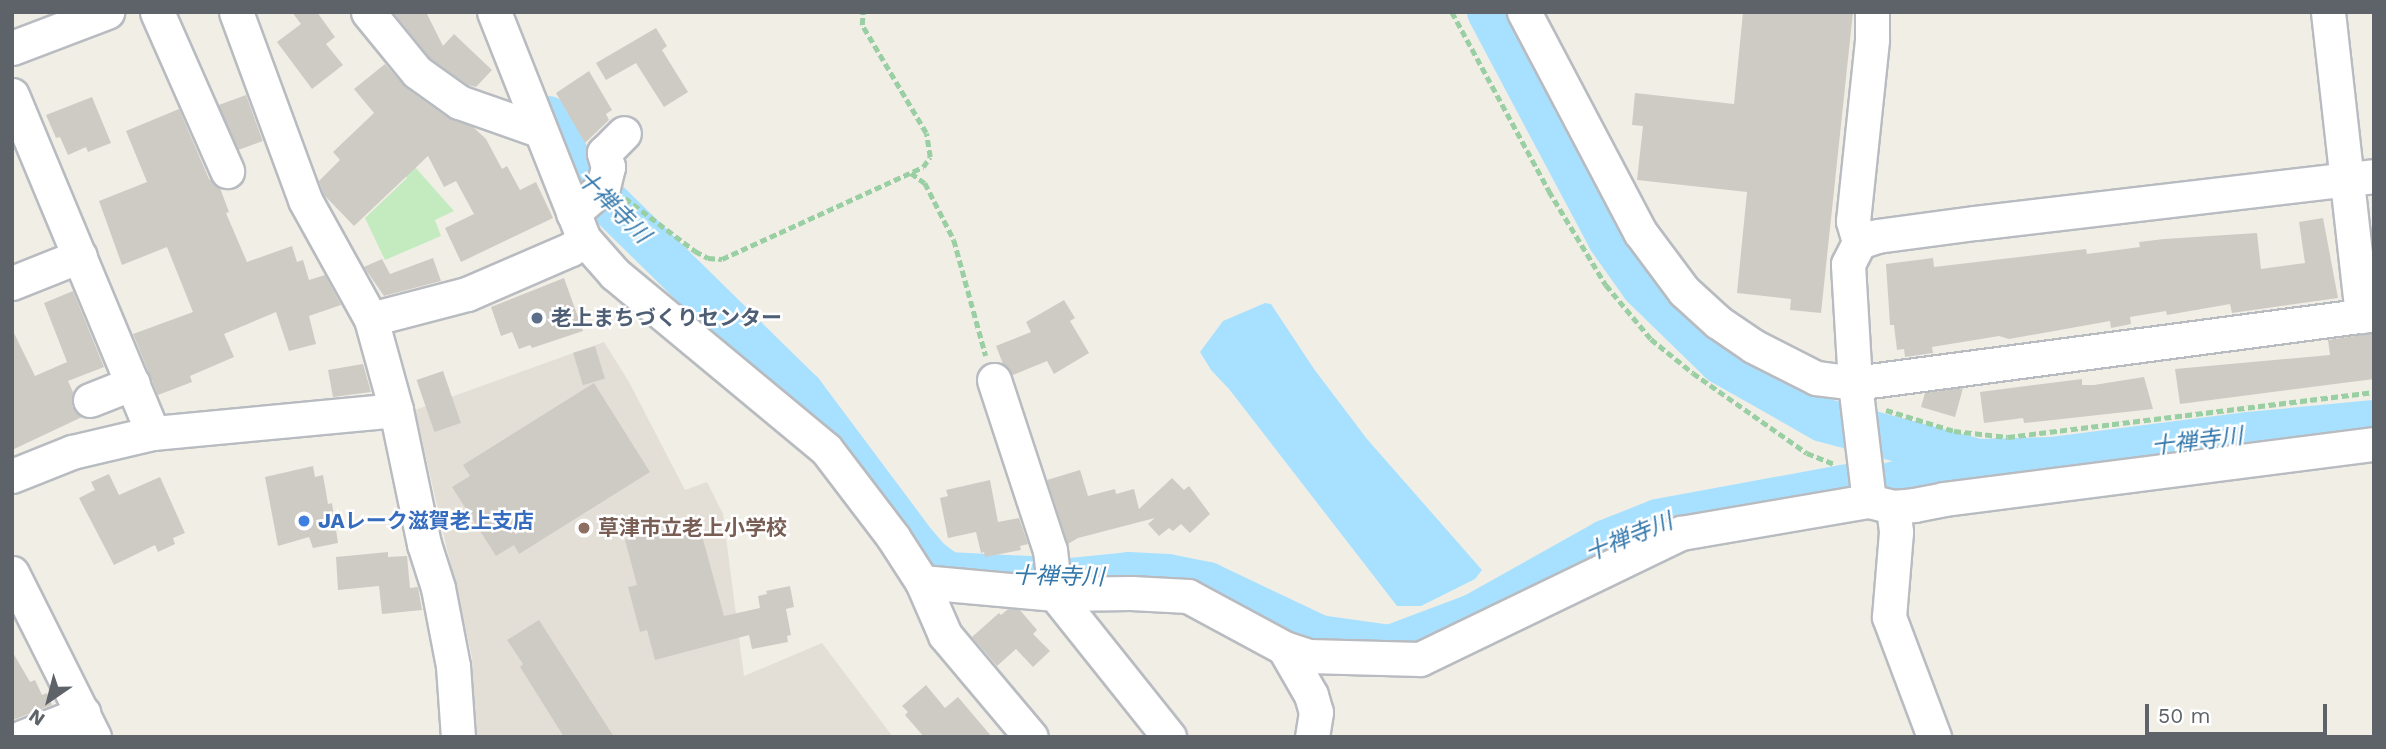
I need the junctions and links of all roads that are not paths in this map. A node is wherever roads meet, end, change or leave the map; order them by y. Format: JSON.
{"nodes":[{"id":1,"x":107,"y":12,"type":"edge"},
{"id":2,"x":158,"y":12,"type":"edge"},
{"id":3,"x":236,"y":12,"type":"edge"},
{"id":4,"x":368,"y":12,"type":"edge"},
{"id":5,"x":494,"y":12,"type":"edge"},
{"id":6,"x":1524,"y":12,"type":"edge"},
{"id":7,"x":1872,"y":12,"type":"edge"},
{"id":8,"x":2328,"y":12,"type":"edge"},
{"id":9,"x":12,"y":48,"type":"edge"},
{"id":10,"x":12,"y":95,"type":"edge"},
{"id":11,"x":539,"y":130,"type":"junction"},
{"id":12,"x":624,"y":133,"type":"dead end"},
{"id":13,"x":227,"y":171,"type":"dead end"},
{"id":14,"x":2361,"y":178,"type":"edge"},
{"id":15,"x":579,"y":226,"type":"junction"},
{"id":16,"x":1859,"y":242,"type":"junction"},
{"id":17,"x":80,"y":256,"type":"junction"},
{"id":18,"x":12,"y":283,"type":"edge"},
{"id":19,"x":2368,"y":315,"type":"edge"},
{"id":20,"x":371,"y":319,"type":"junction"},
{"id":21,"x":994,"y":380,"type":"road end"},
{"id":22,"x":133,"y":383,"type":"junction"},
{"id":23,"x":1857,"y":397,"type":"junction"},
{"id":24,"x":90,"y":400,"type":"dead end"},
{"id":25,"x":397,"y":410,"type":"junction"},
{"id":26,"x":153,"y":433,"type":"junction"},
{"id":27,"x":2374,"y":444,"type":"edge"},
{"id":28,"x":12,"y":476,"type":"edge"},
{"id":29,"x":1873,"y":488,"type":"junction"},
{"id":30,"x":12,"y":573,"type":"edge"},
{"id":31,"x":922,"y":582,"type":"junction"},
{"id":32,"x":1054,"y":583,"type":"junction"},
{"id":33,"x":1284,"y":648,"type":"junction"},
{"id":34,"x":89,"y":725,"type":"edge"},
{"id":35,"x":22,"y":737,"type":"edge"},
{"id":36,"x":458,"y":737,"type":"edge"},
{"id":37,"x":1031,"y":737,"type":"edge"},
{"id":38,"x":1169,"y":737,"type":"edge"},
{"id":39,"x":1312,"y":737,"type":"edge"},
{"id":40,"x":1934,"y":737,"type":"edge"}],
"edges":[{"from":1,"to":9,"type":"street"},
{"from":2,"to":13,"type":"street"},
{"from":3,"to":20,"type":"street"},
{"from":4,"to":11,"type":"street"},
{"from":5,"to":11,"type":"street"},
{"from":6,"to":23,"type":"street"},
{"from":7,"to":16,"type":"street"},
{"from":8,"to":14,"type":"street"},
{"from":10,"to":17,"type":"street"},
{"from":11,"to":15,"type":"street"},
{"from":12,"to":15,"type":"street"},
{"from":14,"to":16,"type":"street"},
{"from":14,"to":19,"type":"street"},
{"from":15,"to":20,"type":"street"},
{"from":15,"to":31,"type":"street"},
{"from":16,"to":23,"type":"street"},
{"from":17,"to":18,"type":"street"},
{"from":17,"to":22,"type":"street"},
{"from":19,"to":23,"type":"street"},
{"from":20,"to":25,"type":"street"},
{"from":21,"to":32,"type":"street"},
{"from":22,"to":24,"type":"street"},
{"from":22,"to":26,"type":"street"},
{"from":23,"to":29,"type":"street"},
{"from":25,"to":26,"type":"street"},
{"from":25,"to":36,"type":"street"},
{"from":26,"to":28,"type":"street"},
{"from":27,"to":29,"type":"street"},
{"from":29,"to":33,"type":"street"},
{"from":29,"to":40,"type":"street"},
{"from":30,"to":34,"type":"street"},
{"from":31,"to":32,"type":"street"},
{"from":31,"to":37,"type":"street"},
{"from":32,"to":33,"type":"street"},
{"from":32,"to":38,"type":"street"},
{"from":33,"to":39,"type":"street"},
{"from":34,"to":35,"type":"street"}]}
